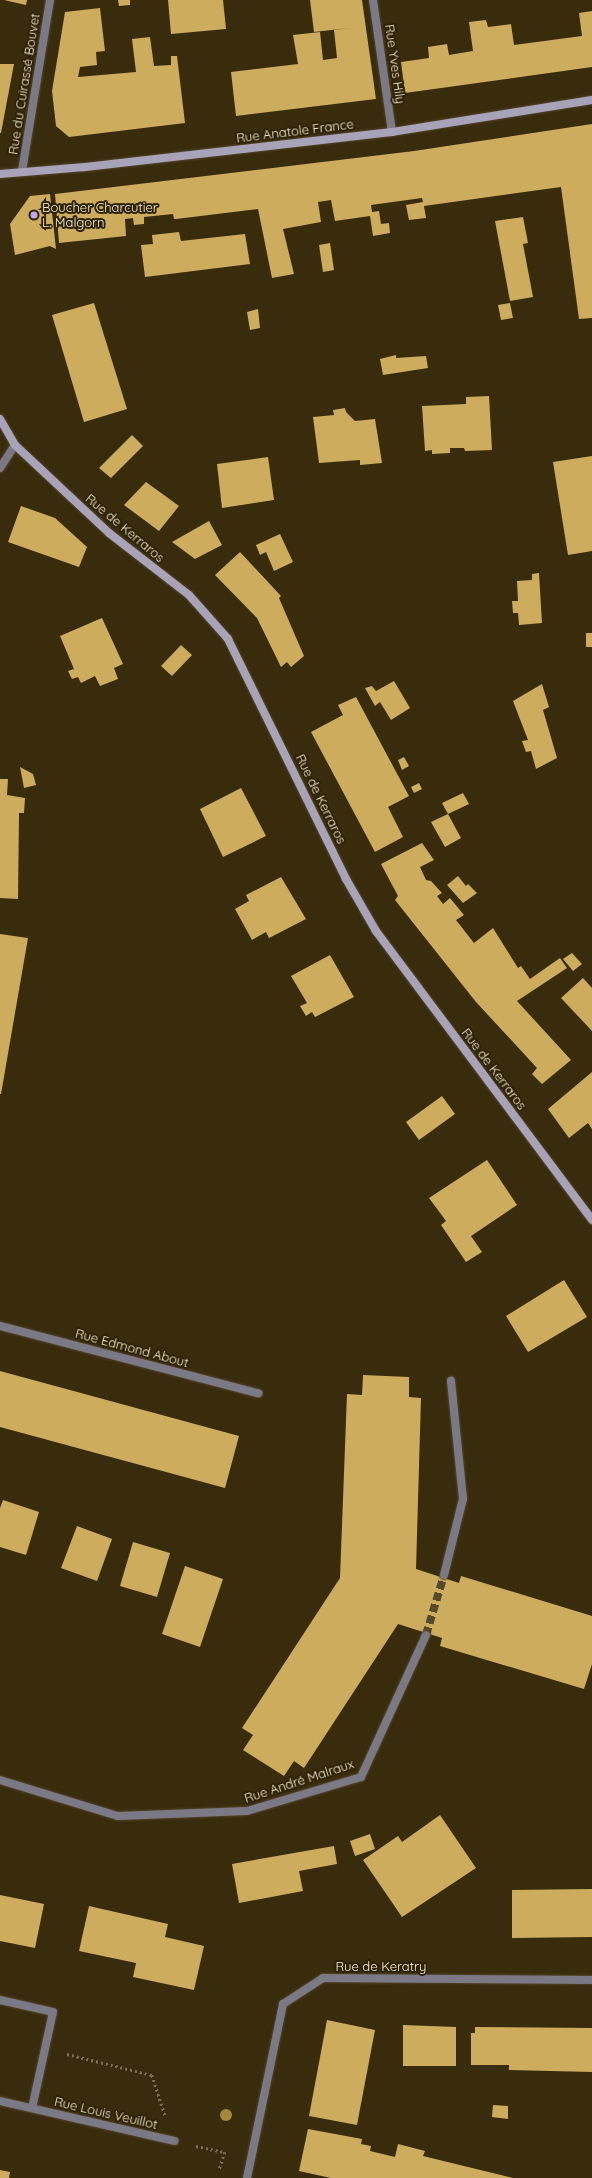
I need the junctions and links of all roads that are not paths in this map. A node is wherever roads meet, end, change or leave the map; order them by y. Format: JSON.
{"nodes":[{"id":1,"x":50,"y":0,"type":"edge"},
{"id":2,"x":373,"y":0,"type":"edge"},
{"id":3,"x":592,"y":100,"type":"edge"},
{"id":4,"x":392,"y":132,"type":"junction"},
{"id":5,"x":22,"y":171,"type":"junction"},
{"id":6,"x":0,"y":174,"type":"edge"},
{"id":7,"x":0,"y":419,"type":"edge"},
{"id":8,"x":16,"y":445,"type":"junction"},
{"id":9,"x":0,"y":468,"type":"edge"},
{"id":10,"x":592,"y":1220,"type":"edge"},
{"id":11,"x":0,"y":1326,"type":"edge"},
{"id":12,"x":451,"y":1381,"type":"dead end"},
{"id":13,"x":258,"y":1393,"type":"dead end"},
{"id":14,"x":444,"y":1576,"type":"tunnel mouth"},
{"id":15,"x":426,"y":1635,"type":"tunnel mouth"},
{"id":16,"x":0,"y":1780,"type":"edge"},
{"id":17,"x":592,"y":1980,"type":"edge"},
{"id":18,"x":0,"y":2000,"type":"edge"},
{"id":19,"x":0,"y":2101,"type":"edge"},
{"id":20,"x":32,"y":2108,"type":"junction"},
{"id":21,"x":174,"y":2141,"type":"road end"},
{"id":22,"x":247,"y":2178,"type":"edge"}],
"edges":[{"from":1,"to":5,"type":"street","name":"Rue du Cuirassé Bouvet"},
{"from":2,"to":4,"type":"street","name":"Rue Yves Hily"},
{"from":3,"to":4,"type":"street","name":"Rue Anatole France"},
{"from":4,"to":5,"type":"street","name":"Rue Anatole France"},
{"from":5,"to":6,"type":"street","name":"Rue Anatole France"},
{"from":7,"to":8,"type":"street","name":"Rue de Kerraros"},
{"from":8,"to":9,"type":"street"},
{"from":8,"to":10,"type":"street","name":"Rue de Kerraros"},
{"from":11,"to":13,"type":"street","name":"Rue Edmond About"},
{"from":12,"to":14,"type":"street"},
{"from":15,"to":16,"type":"street","name":"Rue André Malraux"},
{"from":17,"to":22,"type":"street","name":"Rue de Keratry"},
{"from":18,"to":20,"type":"street"},
{"from":19,"to":20,"type":"street","name":"Rue Louis Veuillot"},
{"from":20,"to":21,"type":"street","name":"Rue Louis Veuillot"}]}
